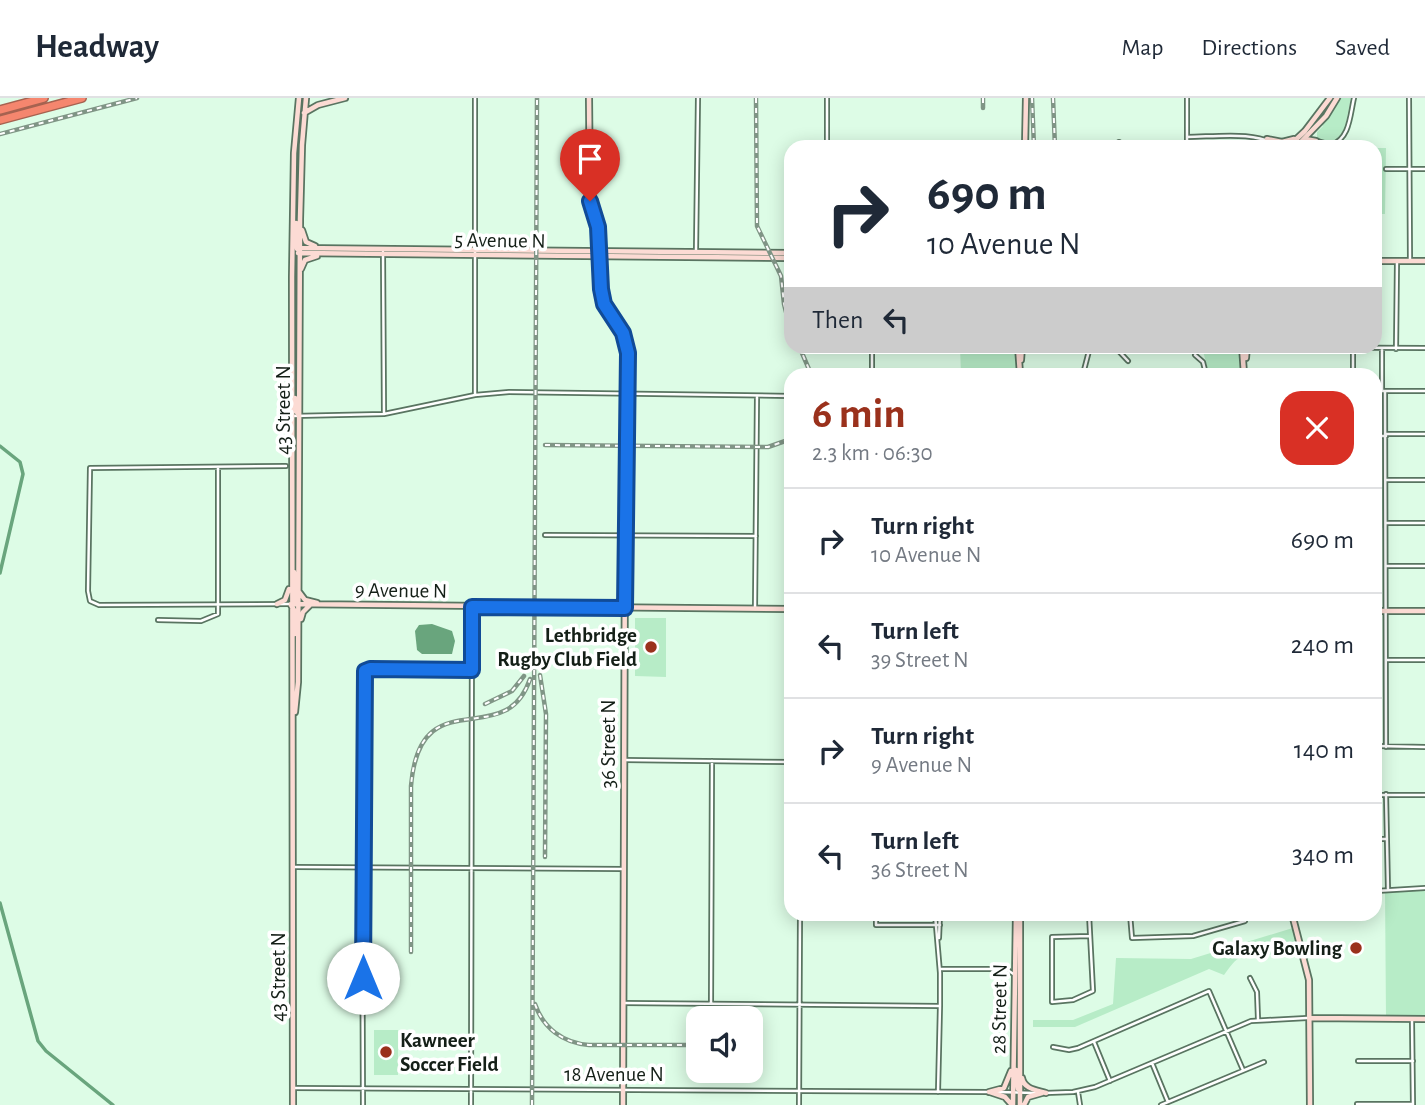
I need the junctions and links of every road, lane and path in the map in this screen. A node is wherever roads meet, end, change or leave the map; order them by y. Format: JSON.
{"nodes":[{"id":1,"x":44,"y":98,"type":"edge"},
{"id":2,"x":82,"y":98,"type":"edge"},
{"id":3,"x":299,"y":98,"type":"edge"},
{"id":4,"x":306,"y":98,"type":"edge"},
{"id":5,"x":345,"y":98,"type":"edge"},
{"id":6,"x":475,"y":98,"type":"edge"},
{"id":7,"x":589,"y":98,"type":"edge"},
{"id":8,"x":698,"y":98,"type":"edge"},
{"id":9,"x":827,"y":98,"type":"edge"},
{"id":10,"x":1026,"y":98,"type":"edge"},
{"id":11,"x":1187,"y":98,"type":"edge"},
{"id":12,"x":1330,"y":98,"type":"edge"},
{"id":13,"x":1337,"y":98,"type":"edge"},
{"id":14,"x":1353,"y":98,"type":"edge"},
{"id":15,"x":1409,"y":98,"type":"edge"},
{"id":16,"x":318,"y":105,"type":"junction"},
{"id":17,"x":0,"y":110,"type":"edge"},
{"id":18,"x":304,"y":113,"type":"junction"},
{"id":19,"x":0,"y":120,"type":"edge"},
{"id":20,"x":1313,"y":130,"type":"junction"},
{"id":21,"x":1187,"y":136,"type":"junction"},
{"id":22,"x":1301,"y":138,"type":"junction"},
{"id":23,"x":1266,"y":139,"type":"joint"},
{"id":24,"x":827,"y":140,"type":"edge"},
{"id":25,"x":1026,"y":140,"type":"edge"},
{"id":26,"x":1187,"y":140,"type":"edge"},
{"id":27,"x":1271,"y":140,"type":"edge"},
{"id":28,"x":1292,"y":140,"type":"edge"},
{"id":29,"x":1298,"y":140,"type":"edge"},
{"id":30,"x":1311,"y":140,"type":"edge"},
{"id":31,"x":1316,"y":140,"type":"edge"},
{"id":32,"x":1342,"y":140,"type":"edge"},
{"id":33,"x":1386,"y":169,"type":"dead end"},
{"id":34,"x":1409,"y":169,"type":"junction"},
{"id":35,"x":1425,"y":169,"type":"edge"},
{"id":36,"x":300,"y":219,"type":"junction"},
{"id":37,"x":322,"y":248,"type":"junction"},
{"id":38,"x":296,"y":250,"type":"junction"},
{"id":39,"x":383,"y":252,"type":"junction"},
{"id":40,"x":475,"y":253,"type":"junction"},
{"id":41,"x":328,"y":254,"type":"junction"},
{"id":42,"x":599,"y":254,"type":"junction"},
{"id":43,"x":696,"y":255,"type":"junction"},
{"id":44,"x":784,"y":256,"type":"edge"},
{"id":45,"x":1382,"y":261,"type":"edge"},
{"id":46,"x":1397,"y":261,"type":"junction"},
{"id":47,"x":1410,"y":261,"type":"junction"},
{"id":48,"x":1425,"y":261,"type":"edge"},
{"id":49,"x":300,"y":272,"type":"junction"},
{"id":50,"x":1382,"y":348,"type":"joint"},
{"id":51,"x":1425,"y":348,"type":"edge"},
{"id":52,"x":1396,"y":349,"type":"junction"},
{"id":53,"x":1121,"y":354,"type":"edge"},
{"id":54,"x":1195,"y":355,"type":"dead end"},
{"id":55,"x":1128,"y":361,"type":"dead end"},
{"id":56,"x":292,"y":362,"type":"junction"},
{"id":57,"x":1204,"y":368,"type":"edge"},
{"id":58,"x":1384,"y":391,"type":"junction"},
{"id":59,"x":1425,"y":391,"type":"edge"},
{"id":60,"x":627,"y":393,"type":"junction"},
{"id":61,"x":475,"y":395,"type":"junction"},
{"id":62,"x":757,"y":396,"type":"junction"},
{"id":63,"x":784,"y":396,"type":"edge"},
{"id":64,"x":384,"y":414,"type":"junction"},
{"id":65,"x":292,"y":416,"type":"junction"},
{"id":66,"x":299,"y":416,"type":"junction"},
{"id":67,"x":1382,"y":435,"type":"edge"},
{"id":68,"x":1386,"y":435,"type":"junction"},
{"id":69,"x":1425,"y":435,"type":"edge"},
{"id":70,"x":286,"y":466,"type":"dead end"},
{"id":71,"x":218,"y":467,"type":"junction"},
{"id":72,"x":1386,"y":480,"type":"junction"},
{"id":73,"x":1425,"y":480,"type":"edge"},
{"id":74,"x":1386,"y":523,"type":"junction"},
{"id":75,"x":1425,"y":523,"type":"edge"},
{"id":76,"x":545,"y":535,"type":"dead end"},
{"id":77,"x":625,"y":536,"type":"junction"},
{"id":78,"x":756,"y":536,"type":"junction"},
{"id":79,"x":291,"y":546,"type":"junction"},
{"id":80,"x":1386,"y":566,"type":"junction"},
{"id":81,"x":1425,"y":566,"type":"edge"},
{"id":82,"x":291,"y":581,"type":"junction"},
{"id":83,"x":298,"y":586,"type":"junction"},
{"id":84,"x":218,"y":604,"type":"junction"},
{"id":85,"x":277,"y":604,"type":"junction"},
{"id":86,"x":291,"y":604,"type":"junction"},
{"id":87,"x":298,"y":604,"type":"junction"},
{"id":88,"x":310,"y":605,"type":"junction"},
{"id":89,"x":328,"y":605,"type":"junction"},
{"id":90,"x":472,"y":607,"type":"junction"},
{"id":91,"x":625,"y":608,"type":"junction"},
{"id":92,"x":755,"y":609,"type":"junction"},
{"id":93,"x":784,"y":609,"type":"edge"},
{"id":94,"x":1382,"y":611,"type":"edge"},
{"id":95,"x":1387,"y":611,"type":"junction"},
{"id":96,"x":1425,"y":611,"type":"edge"},
{"id":97,"x":158,"y":620,"type":"dead end"},
{"id":98,"x":298,"y":630,"type":"junction"},
{"id":99,"x":298,"y":658,"type":"junction"},
{"id":100,"x":1386,"y":660,"type":"junction"},
{"id":101,"x":1425,"y":660,"type":"edge"},
{"id":102,"x":472,"y":670,"type":"junction"},
{"id":103,"x":294,"y":723,"type":"junction"},
{"id":104,"x":1382,"y":747,"type":"edge"},
{"id":105,"x":1386,"y":747,"type":"junction"},
{"id":106,"x":1425,"y":747,"type":"edge"},
{"id":107,"x":624,"y":760,"type":"junction"},
{"id":108,"x":712,"y":761,"type":"junction"},
{"id":109,"x":784,"y":762,"type":"edge"},
{"id":110,"x":1382,"y":794,"type":"edge"},
{"id":111,"x":1386,"y":794,"type":"junction"},
{"id":112,"x":1425,"y":794,"type":"edge"},
{"id":113,"x":1382,"y":839,"type":"edge"},
{"id":114,"x":1386,"y":839,"type":"junction"},
{"id":115,"x":294,"y":867,"type":"junction"},
{"id":116,"x":362,"y":867,"type":"junction"},
{"id":117,"x":472,"y":868,"type":"junction"},
{"id":118,"x":624,"y":869,"type":"junction"},
{"id":119,"x":1425,"y":888,"type":"edge"},
{"id":120,"x":1382,"y":890,"type":"edge"},
{"id":121,"x":1388,"y":890,"type":"junction"},
{"id":122,"x":800,"y":921,"type":"edge"},
{"id":123,"x":876,"y":921,"type":"edge"},
{"id":124,"x":938,"y":921,"type":"edge"},
{"id":125,"x":1018,"y":921,"type":"edge"},
{"id":126,"x":1018,"y":921,"type":"edge"},
{"id":127,"x":1089,"y":921,"type":"edge"},
{"id":128,"x":1131,"y":921,"type":"edge"},
{"id":129,"x":1245,"y":921,"type":"edge"},
{"id":130,"x":1294,"y":921,"type":"edge"},
{"id":131,"x":938,"y":925,"type":"junction"},
{"id":132,"x":1090,"y":936,"type":"junction"},
{"id":133,"x":1016,"y":963,"type":"junction"},
{"id":134,"x":940,"y":969,"type":"junction"},
{"id":135,"x":1006,"y":969,"type":"junction"},
{"id":136,"x":1016,"y":975,"type":"junction"},
{"id":137,"x":1250,"y":978,"type":"dead end"},
{"id":138,"x":623,"y":1003,"type":"junction"},
{"id":139,"x":711,"y":1004,"type":"junction"},
{"id":140,"x":800,"y":1004,"type":"junction"},
{"id":141,"x":940,"y":1006,"type":"junction"},
{"id":142,"x":1310,"y":1018,"type":"junction"},
{"id":143,"x":1258,"y":1019,"type":"junction"},
{"id":144,"x":1412,"y":1019,"type":"junction"},
{"id":145,"x":1425,"y":1019,"type":"edge"},
{"id":146,"x":1225,"y":1030,"type":"junction"},
{"id":147,"x":1013,"y":1034,"type":"junction"},
{"id":148,"x":1094,"y":1042,"type":"junction"},
{"id":149,"x":1053,"y":1047,"type":"dead end"},
{"id":150,"x":1358,"y":1060,"type":"dead end"},
{"id":151,"x":1413,"y":1061,"type":"junction"},
{"id":152,"x":1013,"y":1062,"type":"junction"},
{"id":153,"x":1264,"y":1062,"type":"dead end"},
{"id":154,"x":1152,"y":1063,"type":"junction"},
{"id":155,"x":1020,"y":1067,"type":"junction"},
{"id":156,"x":1243,"y":1070,"type":"junction"},
{"id":157,"x":1110,"y":1081,"type":"junction"},
{"id":158,"x":293,"y":1088,"type":"junction"},
{"id":159,"x":363,"y":1088,"type":"junction"},
{"id":160,"x":471,"y":1089,"type":"junction"},
{"id":161,"x":623,"y":1089,"type":"junction"},
{"id":162,"x":799,"y":1091,"type":"junction"},
{"id":163,"x":938,"y":1092,"type":"junction"},
{"id":164,"x":989,"y":1092,"type":"junction"},
{"id":165,"x":1017,"y":1092,"type":"junction"},
{"id":166,"x":1077,"y":1092,"type":"junction"},
{"id":167,"x":1046,"y":1093,"type":"junction"},
{"id":168,"x":1168,"y":1102,"type":"junction"},
{"id":169,"x":1357,"y":1104,"type":"edge"},
{"id":170,"x":293,"y":1105,"type":"edge"},
{"id":171,"x":363,"y":1105,"type":"edge"},
{"id":172,"x":471,"y":1105,"type":"edge"},
{"id":173,"x":623,"y":1105,"type":"edge"},
{"id":174,"x":799,"y":1105,"type":"edge"},
{"id":175,"x":1017,"y":1105,"type":"edge"},
{"id":176,"x":1080,"y":1105,"type":"edge"},
{"id":177,"x":1161,"y":1105,"type":"edge"},
{"id":178,"x":1310,"y":1105,"type":"edge"},
{"id":179,"x":1413,"y":1105,"type":"edge"}],
"edges":[{"from":1,"to":17,"type":"highway"},
{"from":2,"to":19,"type":"highway"},
{"from":3,"to":38,"type":"main road","name":"43 Street N"},
{"from":4,"to":16,"type":"main road"},
{"from":4,"to":18,"type":"main road","name":"43 Street N"},
{"from":5,"to":16,"type":"main road"},
{"from":6,"to":40,"type":"street"},
{"from":7,"to":42,"type":"main road","name":"36 Street N"},
{"from":8,"to":43,"type":"street"},
{"from":9,"to":24,"type":"street"},
{"from":10,"to":25,"type":"main road"},
{"from":11,"to":21,"type":"street"},
{"from":12,"to":22,"type":"main road"},
{"from":13,"to":20,"type":"main road"},
{"from":14,"to":32,"type":"street"},
{"from":15,"to":34,"type":"street"},
{"from":16,"to":18,"type":"main road"},
{"from":18,"to":36,"type":"main road","name":"43 Street N"},
{"from":20,"to":22,"type":"main road"},
{"from":20,"to":31,"type":"main road"},
{"from":21,"to":23,"type":"street"},
{"from":21,"to":26,"type":"street"},
{"from":22,"to":28,"type":"main road"},
{"from":22,"to":29,"type":"main road"},
{"from":22,"to":30,"type":"main road"},
{"from":23,"to":27,"type":"main road"},
{"from":33,"to":34,"type":"street"},
{"from":34,"to":35,"type":"street"},
{"from":34,"to":47,"type":"street"},
{"from":36,"to":37,"type":"main road"},
{"from":36,"to":38,"type":"main road","name":"43 Street N"},
{"from":37,"to":38,"type":"main road","name":"5 Avenue N"},
{"from":37,"to":39,"type":"main road","name":"5 Avenue N"},
{"from":38,"to":41,"type":"main road","name":"5 Avenue N"},
{"from":38,"to":49,"type":"main road","name":"43 Street N"},
{"from":38,"to":56,"type":"main road","name":"43 Street N"},
{"from":39,"to":40,"type":"main road","name":"5 Avenue N"},
{"from":39,"to":41,"type":"main road","name":"5 Avenue N"},
{"from":39,"to":64,"type":"street"},
{"from":40,"to":42,"type":"main road","name":"5 Avenue N"},
{"from":40,"to":61,"type":"street"},
{"from":41,"to":49,"type":"main road"},
{"from":42,"to":43,"type":"main road","name":"5 Avenue N"},
{"from":42,"to":60,"type":"main road","name":"36 Street N"},
{"from":43,"to":44,"type":"main road","name":"5 Avenue N"},
{"from":45,"to":46,"type":"main road"},
{"from":46,"to":47,"type":"main road"},
{"from":46,"to":52,"type":"street"},
{"from":47,"to":48,"type":"main road"},
{"from":49,"to":66,"type":"main road","name":"43 Street N"},
{"from":50,"to":52,"type":"street"},
{"from":50,"to":58,"type":"street"},
{"from":51,"to":52,"type":"street"},
{"from":53,"to":55,"type":"street"},
{"from":54,"to":57,"type":"street"},
{"from":56,"to":65,"type":"main road","name":"43 Street N"},
{"from":56,"to":66,"type":"main road"},
{"from":58,"to":59,"type":"street"},
{"from":58,"to":68,"type":"street"},
{"from":60,"to":61,"type":"street"},
{"from":60,"to":62,"type":"street"},
{"from":60,"to":77,"type":"main road","name":"36 Street N"},
{"from":61,"to":64,"type":"street"},
{"from":62,"to":63,"type":"street"},
{"from":62,"to":78,"type":"street"},
{"from":64,"to":66,"type":"street"},
{"from":65,"to":66,"type":"street"},
{"from":65,"to":79,"type":"main road","name":"43 Street N"},
{"from":66,"to":83,"type":"main road","name":"43 Street N"},
{"from":67,"to":68,"type":"street"},
{"from":68,"to":69,"type":"street"},
{"from":68,"to":72,"type":"street"},
{"from":70,"to":71,"type":"street"},
{"from":71,"to":84,"type":"street"},
{"from":71,"to":84,"type":"street","name":"9 Avenue N"},
{"from":72,"to":73,"type":"street"},
{"from":72,"to":74,"type":"street"},
{"from":74,"to":75,"type":"street"},
{"from":74,"to":80,"type":"street"},
{"from":76,"to":77,"type":"street"},
{"from":77,"to":78,"type":"street"},
{"from":77,"to":91,"type":"main road","name":"36 Street N"},
{"from":78,"to":92,"type":"street"},
{"from":79,"to":82,"type":"main road","name":"43 Street N"},
{"from":79,"to":87,"type":"main road"},
{"from":80,"to":81,"type":"street"},
{"from":80,"to":95,"type":"street"},
{"from":82,"to":85,"type":"main road"},
{"from":82,"to":86,"type":"main road","name":"43 Street N"},
{"from":83,"to":87,"type":"main road","name":"43 Street N"},
{"from":83,"to":89,"type":"main road"},
{"from":84,"to":85,"type":"street","name":"9 Avenue N"},
{"from":84,"to":97,"type":"street"},
{"from":85,"to":86,"type":"street","name":"9 Avenue N"},
{"from":86,"to":87,"type":"main road","name":"9 Avenue N"},
{"from":86,"to":99,"type":"main road"},
{"from":86,"to":103,"type":"main road","name":"43 Street N"},
{"from":87,"to":88,"type":"main road","name":"9 Avenue N"},
{"from":87,"to":98,"type":"main road","name":"43 Street N"},
{"from":88,"to":89,"type":"main road","name":"9 Avenue N"},
{"from":88,"to":98,"type":"main road"},
{"from":89,"to":90,"type":"main road","name":"9 Avenue N"},
{"from":90,"to":91,"type":"main road","name":"9 Avenue N"},
{"from":90,"to":102,"type":"street"},
{"from":91,"to":92,"type":"main road","name":"9 Avenue N"},
{"from":91,"to":107,"type":"main road","name":"36 Street N"},
{"from":92,"to":93,"type":"main road","name":"9 Avenue N"},
{"from":94,"to":95,"type":"main road"},
{"from":95,"to":96,"type":"main road"},
{"from":95,"to":100,"type":"street"},
{"from":98,"to":99,"type":"main road","name":"43 Street N"},
{"from":99,"to":103,"type":"main road","name":"43 Street N"},
{"from":100,"to":101,"type":"street"},
{"from":100,"to":105,"type":"street"},
{"from":102,"to":116,"type":"street"},
{"from":102,"to":117,"type":"street"},
{"from":103,"to":115,"type":"main road","name":"43 Street N"},
{"from":104,"to":105,"type":"street"},
{"from":105,"to":106,"type":"street"},
{"from":107,"to":108,"type":"street"},
{"from":107,"to":118,"type":"main road","name":"36 Street N"},
{"from":108,"to":109,"type":"street"},
{"from":108,"to":139,"type":"street"},
{"from":110,"to":111,"type":"street"},
{"from":111,"to":112,"type":"street"},
{"from":111,"to":114,"type":"street"},
{"from":113,"to":114,"type":"street"},
{"from":114,"to":121,"type":"street"},
{"from":115,"to":116,"type":"street"},
{"from":115,"to":158,"type":"main road","name":"43 Street N"},
{"from":116,"to":117,"type":"street"},
{"from":116,"to":159,"type":"street"},
{"from":117,"to":118,"type":"street"},
{"from":117,"to":160,"type":"street"},
{"from":118,"to":138,"type":"main road","name":"36 Street N"},
{"from":119,"to":121,"type":"street"},
{"from":120,"to":121,"type":"street"},
{"from":122,"to":140,"type":"street"},
{"from":123,"to":131,"type":"street"},
{"from":124,"to":131,"type":"street"},
{"from":125,"to":133,"type":"main road","name":"28 Street N"},
{"from":126,"to":155,"type":"main road","name":"28 Street N"},
{"from":127,"to":132,"type":"street"},
{"from":128,"to":129,"type":"street"},
{"from":130,"to":142,"type":"main road"},
{"from":131,"to":134,"type":"street"},
{"from":132,"to":132,"type":"street"},
{"from":133,"to":135,"type":"street"},
{"from":133,"to":136,"type":"main road","name":"28 Street N"},
{"from":134,"to":135,"type":"street"},
{"from":134,"to":141,"type":"street"},
{"from":135,"to":136,"type":"street"},
{"from":136,"to":147,"type":"main road","name":"28 Street N"},
{"from":137,"to":143,"type":"street"},
{"from":138,"to":139,"type":"street"},
{"from":138,"to":161,"type":"main road","name":"36 Street N"},
{"from":139,"to":140,"type":"street"},
{"from":140,"to":141,"type":"street"},
{"from":140,"to":162,"type":"street"},
{"from":141,"to":163,"type":"street"},
{"from":142,"to":143,"type":"street","name":"18 Avenue N"},
{"from":142,"to":144,"type":"main road"},
{"from":142,"to":178,"type":"main road"},
{"from":143,"to":146,"type":"street","name":"18 Avenue N"},
{"from":144,"to":145,"type":"main road"},
{"from":144,"to":151,"type":"street"},
{"from":146,"to":148,"type":"street"},
{"from":146,"to":154,"type":"street","name":"18 Avenue N"},
{"from":146,"to":156,"type":"street"},
{"from":147,"to":152,"type":"main road","name":"28 Street N"},
{"from":147,"to":165,"type":"main road"},
{"from":148,"to":149,"type":"street"},
{"from":148,"to":157,"type":"street"},
{"from":150,"to":151,"type":"street"},
{"from":151,"to":179,"type":"street"},
{"from":152,"to":164,"type":"main road"},
{"from":152,"to":165,"type":"main road","name":"28 Street N"},
{"from":153,"to":156,"type":"street"},
{"from":154,"to":157,"type":"street","name":"18 Avenue N"},
{"from":154,"to":168,"type":"street"},
{"from":155,"to":165,"type":"main road","name":"28 Street N"},
{"from":155,"to":167,"type":"main road"},
{"from":156,"to":168,"type":"street"},
{"from":157,"to":166,"type":"street","name":"18 Avenue N"},
{"from":158,"to":159,"type":"street","name":"18 Avenue N"},
{"from":158,"to":170,"type":"main road","name":"43 Street N"},
{"from":159,"to":160,"type":"street","name":"18 Avenue N"},
{"from":159,"to":171,"type":"street"},
{"from":160,"to":161,"type":"street","name":"18 Avenue N"},
{"from":160,"to":172,"type":"street"},
{"from":161,"to":162,"type":"street","name":"18 Avenue N"},
{"from":161,"to":173,"type":"main road","name":"36 Street N"},
{"from":162,"to":163,"type":"street","name":"18 Avenue N"},
{"from":162,"to":174,"type":"street"},
{"from":163,"to":164,"type":"street","name":"18 Avenue N"},
{"from":164,"to":165,"type":"street","name":"18 Avenue N"},
{"from":164,"to":175,"type":"main road"},
{"from":165,"to":167,"type":"street","name":"18 Avenue N"},
{"from":165,"to":175,"type":"main road","name":"28 Street N"},
{"from":166,"to":167,"type":"street","name":"18 Avenue N"},
{"from":166,"to":176,"type":"street"},
{"from":167,"to":175,"type":"main road"},
{"from":168,"to":177,"type":"street"},
{"from":169,"to":179,"type":"street"}]}
